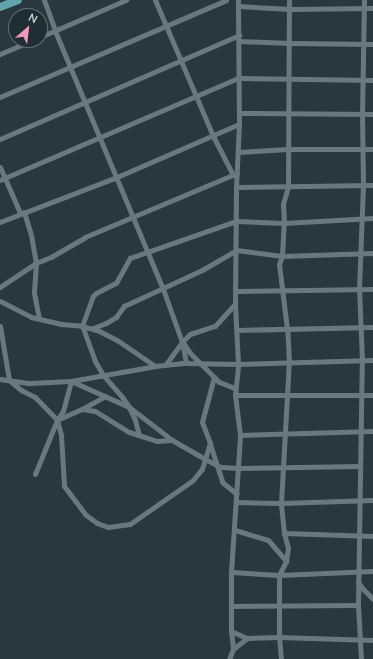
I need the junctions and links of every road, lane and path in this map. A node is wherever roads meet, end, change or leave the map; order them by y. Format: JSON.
{"nodes":[{"id":1,"x":16,"y":0,"type":"edge"},
{"id":2,"x":44,"y":0,"type":"edge"},
{"id":3,"x":126,"y":0,"type":"edge"},
{"id":4,"x":154,"y":0,"type":"edge"},
{"id":5,"x":226,"y":0,"type":"edge"},
{"id":6,"x":238,"y":0,"type":"edge"},
{"id":7,"x":289,"y":0,"type":"edge"},
{"id":8,"x":364,"y":0,"type":"edge"},
{"id":9,"x":238,"y":6,"type":"junction"},
{"id":10,"x":0,"y":7,"type":"edge"},
{"id":11,"x":364,"y":8,"type":"junction"},
{"id":12,"x":373,"y":8,"type":"edge"},
{"id":13,"x":290,"y":9,"type":"junction"},
{"id":14,"x":166,"y":26,"type":"junction"},
{"id":15,"x":55,"y":31,"type":"junction"},
{"id":16,"x":48,"y":34,"type":"edge"},
{"id":17,"x":239,"y":38,"type":"junction"},
{"id":18,"x":290,"y":43,"type":"junction"},
{"id":19,"x":364,"y":44,"type":"junction"},
{"id":20,"x":373,"y":44,"type":"edge"},
{"id":21,"x":14,"y":48,"type":"edge"},
{"id":22,"x":0,"y":54,"type":"edge"},
{"id":23,"x":181,"y":61,"type":"junction"},
{"id":24,"x":70,"y":67,"type":"junction"},
{"id":25,"x":238,"y":78,"type":"junction"},
{"id":26,"x":290,"y":79,"type":"junction"},
{"id":27,"x":363,"y":80,"type":"junction"},
{"id":28,"x":373,"y":80,"type":"edge"},
{"id":29,"x":0,"y":97,"type":"edge"},
{"id":30,"x":196,"y":97,"type":"junction"},
{"id":31,"x":85,"y":102,"type":"junction"},
{"id":32,"x":239,"y":113,"type":"junction"},
{"id":33,"x":362,"y":114,"type":"junction"},
{"id":34,"x":373,"y":114,"type":"edge"},
{"id":35,"x":289,"y":115,"type":"junction"},
{"id":36,"x":239,"y":124,"type":"junction"},
{"id":37,"x":213,"y":136,"type":"junction"},
{"id":38,"x":100,"y":138,"type":"junction"},
{"id":39,"x":0,"y":139,"type":"edge"},
{"id":40,"x":288,"y":149,"type":"junction"},
{"id":41,"x":364,"y":149,"type":"junction"},
{"id":42,"x":373,"y":149,"type":"edge"},
{"id":43,"x":238,"y":152,"type":"junction"},
{"id":44,"x":0,"y":167,"type":"edge"},
{"id":45,"x":235,"y":174,"type":"junction"},
{"id":46,"x":117,"y":178,"type":"junction"},
{"id":47,"x":2,"y":179,"type":"edge"},
{"id":48,"x":363,"y":185,"type":"junction"},
{"id":49,"x":288,"y":186,"type":"junction"},
{"id":50,"x":373,"y":186,"type":"edge"},
{"id":51,"x":236,"y":187,"type":"junction"},
{"id":52,"x":22,"y":212,"type":"junction"},
{"id":53,"x":133,"y":218,"type":"junction"},
{"id":54,"x":362,"y":218,"type":"junction"},
{"id":55,"x":373,"y":218,"type":"edge"},
{"id":56,"x":236,"y":221,"type":"junction"},
{"id":57,"x":0,"y":222,"type":"edge"},
{"id":58,"x":284,"y":223,"type":"junction"},
{"id":59,"x":236,"y":250,"type":"junction"},
{"id":60,"x":147,"y":252,"type":"junction"},
{"id":61,"x":359,"y":253,"type":"junction"},
{"id":62,"x":373,"y":253,"type":"edge"},
{"id":63,"x":282,"y":256,"type":"junction"},
{"id":64,"x":36,"y":263,"type":"junction"},
{"id":65,"x":0,"y":287,"type":"edge"},
{"id":66,"x":163,"y":289,"type":"junction"},
{"id":67,"x":359,"y":289,"type":"junction"},
{"id":68,"x":373,"y":289,"type":"edge"},
{"id":69,"x":235,"y":291,"type":"junction"},
{"id":70,"x":282,"y":291,"type":"junction"},
{"id":71,"x":0,"y":302,"type":"edge"},
{"id":72,"x":235,"y":304,"type":"junction"},
{"id":73,"x":39,"y":318,"type":"junction"},
{"id":74,"x":0,"y":326,"type":"edge"},
{"id":75,"x":82,"y":326,"type":"junction"},
{"id":76,"x":373,"y":327,"type":"edge"},
{"id":77,"x":287,"y":328,"type":"junction"},
{"id":78,"x":359,"y":328,"type":"junction"},
{"id":79,"x":92,"y":329,"type":"junction"},
{"id":80,"x":237,"y":330,"type":"junction"},
{"id":81,"x":182,"y":342,"type":"junction"},
{"id":82,"x":362,"y":360,"type":"junction"},
{"id":83,"x":373,"y":360,"type":"edge"},
{"id":84,"x":288,"y":362,"type":"junction"},
{"id":85,"x":186,"y":363,"type":"junction"},
{"id":86,"x":202,"y":363,"type":"junction"},
{"id":87,"x":168,"y":364,"type":"junction"},
{"id":88,"x":238,"y":364,"type":"junction"},
{"id":89,"x":102,"y":375,"type":"junction"},
{"id":90,"x":214,"y":377,"type":"junction"},
{"id":91,"x":0,"y":378,"type":"edge"},
{"id":92,"x":9,"y":380,"type":"junction"},
{"id":93,"x":71,"y":381,"type":"junction"},
{"id":94,"x":235,"y":388,"type":"junction"},
{"id":95,"x":235,"y":395,"type":"junction"},
{"id":96,"x":362,"y":395,"type":"junction"},
{"id":97,"x":373,"y":395,"type":"edge"},
{"id":98,"x":105,"y":396,"type":"junction"},
{"id":99,"x":288,"y":396,"type":"junction"},
{"id":100,"x":129,"y":407,"type":"junction"},
{"id":101,"x":82,"y":409,"type":"junction"},
{"id":102,"x":57,"y":420,"type":"junction"},
{"id":103,"x":360,"y":431,"type":"junction"},
{"id":104,"x":373,"y":431,"type":"edge"},
{"id":105,"x":285,"y":433,"type":"junction"},
{"id":106,"x":139,"y":435,"type":"junction"},
{"id":107,"x":240,"y":435,"type":"junction"},
{"id":108,"x":172,"y":440,"type":"junction"},
{"id":109,"x":210,"y":443,"type":"junction"},
{"id":110,"x":205,"y":459,"type":"junction"},
{"id":111,"x":217,"y":466,"type":"junction"},
{"id":112,"x":359,"y":466,"type":"junction"},
{"id":113,"x":282,"y":467,"type":"junction"},
{"id":114,"x":238,"y":468,"type":"junction"},
{"id":115,"x":36,"y":474,"type":"dead end"},
{"id":116,"x":237,"y":494,"type":"junction"},
{"id":117,"x":358,"y":500,"type":"junction"},
{"id":118,"x":373,"y":500,"type":"edge"},
{"id":119,"x":236,"y":502,"type":"junction"},
{"id":120,"x":281,"y":503,"type":"junction"},
{"id":121,"x":235,"y":530,"type":"junction"},
{"id":122,"x":284,"y":533,"type":"junction"},
{"id":123,"x":358,"y":536,"type":"junction"},
{"id":124,"x":373,"y":536,"type":"edge"},
{"id":125,"x":286,"y":561,"type":"junction"},
{"id":126,"x":358,"y":571,"type":"junction"},
{"id":127,"x":373,"y":571,"type":"edge"},
{"id":128,"x":231,"y":572,"type":"junction"},
{"id":129,"x":279,"y":574,"type":"junction"},
{"id":130,"x":358,"y":581,"type":"junction"},
{"id":131,"x":373,"y":599,"type":"edge"},
{"id":132,"x":279,"y":604,"type":"junction"},
{"id":133,"x":358,"y":605,"type":"junction"},
{"id":134,"x":231,"y":606,"type":"junction"},
{"id":135,"x":231,"y":631,"type":"junction"},
{"id":136,"x":278,"y":637,"type":"junction"},
{"id":137,"x":247,"y":638,"type":"junction"},
{"id":138,"x":359,"y":640,"type":"junction"},
{"id":139,"x":373,"y":640,"type":"edge"},
{"id":140,"x":232,"y":649,"type":"junction"},
{"id":141,"x":228,"y":658,"type":"edge"},
{"id":142,"x":281,"y":659,"type":"edge"},
{"id":143,"x":361,"y":659,"type":"edge"}],
"edges":[{"from":1,"to":10,"type":"main road"},
{"from":2,"to":15,"type":"street"},
{"from":3,"to":15,"type":"street"},
{"from":4,"to":14,"type":"street"},
{"from":5,"to":14,"type":"street"},
{"from":6,"to":9,"type":"street"},
{"from":7,"to":13,"type":"street"},
{"from":8,"to":11,"type":"street"},
{"from":9,"to":13,"type":"street"},
{"from":9,"to":17,"type":"street"},
{"from":11,"to":12,"type":"street"},
{"from":11,"to":13,"type":"street"},
{"from":11,"to":19,"type":"street"},
{"from":13,"to":18,"type":"street"},
{"from":14,"to":23,"type":"street"},
{"from":14,"to":24,"type":"street"},
{"from":15,"to":16,"type":"street"},
{"from":15,"to":24,"type":"street"},
{"from":17,"to":18,"type":"street"},
{"from":17,"to":23,"type":"street"},
{"from":17,"to":25,"type":"street"},
{"from":18,"to":19,"type":"street"},
{"from":18,"to":26,"type":"street"},
{"from":19,"to":20,"type":"street"},
{"from":19,"to":27,"type":"street"},
{"from":21,"to":22,"type":"street"},
{"from":23,"to":30,"type":"street"},
{"from":23,"to":31,"type":"street"},
{"from":24,"to":29,"type":"street"},
{"from":24,"to":31,"type":"street"},
{"from":25,"to":26,"type":"street"},
{"from":25,"to":30,"type":"street"},
{"from":25,"to":32,"type":"street"},
{"from":26,"to":27,"type":"street"},
{"from":26,"to":35,"type":"street"},
{"from":27,"to":28,"type":"street"},
{"from":27,"to":33,"type":"street"},
{"from":30,"to":37,"type":"street"},
{"from":30,"to":38,"type":"street"},
{"from":31,"to":38,"type":"street"},
{"from":31,"to":39,"type":"street"},
{"from":32,"to":35,"type":"street"},
{"from":32,"to":36,"type":"street"},
{"from":33,"to":34,"type":"street"},
{"from":33,"to":35,"type":"street"},
{"from":33,"to":41,"type":"street"},
{"from":35,"to":40,"type":"street"},
{"from":36,"to":37,"type":"street"},
{"from":36,"to":43,"type":"street"},
{"from":37,"to":45,"type":"street"},
{"from":37,"to":46,"type":"street"},
{"from":38,"to":46,"type":"street"},
{"from":38,"to":47,"type":"street"},
{"from":40,"to":41,"type":"street"},
{"from":40,"to":43,"type":"street"},
{"from":40,"to":49,"type":"street"},
{"from":41,"to":42,"type":"street"},
{"from":41,"to":48,"type":"street"},
{"from":43,"to":45,"type":"street"},
{"from":44,"to":47,"type":"street"},
{"from":45,"to":51,"type":"street"},
{"from":45,"to":53,"type":"street"},
{"from":46,"to":52,"type":"street"},
{"from":46,"to":53,"type":"street"},
{"from":47,"to":52,"type":"street"},
{"from":48,"to":49,"type":"street"},
{"from":48,"to":50,"type":"street"},
{"from":48,"to":54,"type":"street"},
{"from":49,"to":51,"type":"street"},
{"from":49,"to":58,"type":"street"},
{"from":51,"to":56,"type":"street"},
{"from":52,"to":57,"type":"street"},
{"from":52,"to":64,"type":"street"},
{"from":53,"to":60,"type":"street"},
{"from":53,"to":64,"type":"street"},
{"from":54,"to":55,"type":"street"},
{"from":54,"to":58,"type":"street"},
{"from":54,"to":61,"type":"street"},
{"from":56,"to":58,"type":"street"},
{"from":56,"to":59,"type":"street"},
{"from":56,"to":60,"type":"street"},
{"from":58,"to":63,"type":"street"},
{"from":59,"to":63,"type":"street"},
{"from":59,"to":66,"type":"street"},
{"from":59,"to":69,"type":"street"},
{"from":60,"to":66,"type":"street"},
{"from":60,"to":75,"type":"street"},
{"from":61,"to":62,"type":"street"},
{"from":61,"to":63,"type":"street"},
{"from":61,"to":67,"type":"street"},
{"from":63,"to":70,"type":"street"},
{"from":64,"to":65,"type":"street"},
{"from":64,"to":73,"type":"street"},
{"from":66,"to":79,"type":"street"},
{"from":66,"to":81,"type":"street"},
{"from":67,"to":68,"type":"street"},
{"from":67,"to":70,"type":"street"},
{"from":67,"to":78,"type":"street"},
{"from":69,"to":70,"type":"street"},
{"from":69,"to":72,"type":"street"},
{"from":70,"to":77,"type":"street"},
{"from":71,"to":73,"type":"street"},
{"from":72,"to":80,"type":"street"},
{"from":72,"to":81,"type":"street"},
{"from":73,"to":75,"type":"street"},
{"from":74,"to":92,"type":"street"},
{"from":75,"to":79,"type":"street"},
{"from":75,"to":89,"type":"street"},
{"from":76,"to":78,"type":"street"},
{"from":77,"to":78,"type":"street"},
{"from":77,"to":80,"type":"street"},
{"from":77,"to":84,"type":"street"},
{"from":78,"to":82,"type":"street"},
{"from":79,"to":87,"type":"street"},
{"from":80,"to":88,"type":"street"},
{"from":81,"to":85,"type":"street"},
{"from":81,"to":86,"type":"street"},
{"from":81,"to":87,"type":"street"},
{"from":82,"to":83,"type":"street"},
{"from":82,"to":84,"type":"street"},
{"from":82,"to":96,"type":"street"},
{"from":84,"to":88,"type":"street"},
{"from":84,"to":99,"type":"street"},
{"from":85,"to":86,"type":"street"},
{"from":85,"to":87,"type":"street"},
{"from":86,"to":88,"type":"street"},
{"from":86,"to":90,"type":"street"},
{"from":87,"to":89,"type":"street"},
{"from":88,"to":94,"type":"street"},
{"from":89,"to":93,"type":"street"},
{"from":89,"to":100,"type":"street"},
{"from":90,"to":94,"type":"street"},
{"from":90,"to":109,"type":"street"},
{"from":91,"to":92,"type":"street"},
{"from":92,"to":93,"type":"street"},
{"from":92,"to":102,"type":"street"},
{"from":93,"to":98,"type":"street"},
{"from":93,"to":102,"type":"street"},
{"from":94,"to":95,"type":"street"},
{"from":95,"to":99,"type":"street"},
{"from":95,"to":107,"type":"street"},
{"from":96,"to":97,"type":"street"},
{"from":96,"to":99,"type":"street"},
{"from":96,"to":103,"type":"street"},
{"from":98,"to":100,"type":"street"},
{"from":98,"to":101,"type":"street"},
{"from":99,"to":105,"type":"street"},
{"from":100,"to":106,"type":"street"},
{"from":100,"to":108,"type":"street"},
{"from":101,"to":102,"type":"street"},
{"from":101,"to":106,"type":"street"},
{"from":102,"to":110,"type":"street"},
{"from":102,"to":115,"type":"street"},
{"from":103,"to":104,"type":"street"},
{"from":103,"to":105,"type":"street"},
{"from":103,"to":112,"type":"street"},
{"from":105,"to":107,"type":"street"},
{"from":105,"to":113,"type":"street"},
{"from":106,"to":108,"type":"street"},
{"from":107,"to":114,"type":"street"},
{"from":108,"to":110,"type":"street"},
{"from":109,"to":110,"type":"street"},
{"from":109,"to":111,"type":"street"},
{"from":110,"to":111,"type":"street"},
{"from":111,"to":114,"type":"street"},
{"from":111,"to":116,"type":"street"},
{"from":112,"to":113,"type":"street"},
{"from":112,"to":117,"type":"street"},
{"from":113,"to":114,"type":"street"},
{"from":113,"to":120,"type":"street"},
{"from":114,"to":116,"type":"street"},
{"from":116,"to":119,"type":"street"},
{"from":117,"to":118,"type":"street"},
{"from":117,"to":120,"type":"street"},
{"from":117,"to":123,"type":"street"},
{"from":119,"to":120,"type":"street"},
{"from":119,"to":121,"type":"street"},
{"from":120,"to":122,"type":"street"},
{"from":121,"to":125,"type":"street"},
{"from":121,"to":128,"type":"street"},
{"from":122,"to":123,"type":"street"},
{"from":122,"to":125,"type":"street"},
{"from":123,"to":124,"type":"street"},
{"from":123,"to":126,"type":"street"},
{"from":125,"to":129,"type":"street"},
{"from":126,"to":127,"type":"street"},
{"from":126,"to":129,"type":"street"},
{"from":126,"to":130,"type":"street"},
{"from":128,"to":129,"type":"street"},
{"from":128,"to":134,"type":"street"},
{"from":129,"to":132,"type":"street"},
{"from":130,"to":131,"type":"street"},
{"from":130,"to":133,"type":"street"},
{"from":132,"to":133,"type":"street"},
{"from":132,"to":134,"type":"street"},
{"from":132,"to":136,"type":"street"},
{"from":133,"to":138,"type":"street"},
{"from":134,"to":135,"type":"street"},
{"from":135,"to":137,"type":"street"},
{"from":135,"to":140,"type":"street"},
{"from":136,"to":137,"type":"street"},
{"from":136,"to":138,"type":"street"},
{"from":136,"to":142,"type":"street"},
{"from":137,"to":140,"type":"street"},
{"from":138,"to":139,"type":"street"},
{"from":138,"to":143,"type":"street"},
{"from":140,"to":141,"type":"street"}]}
